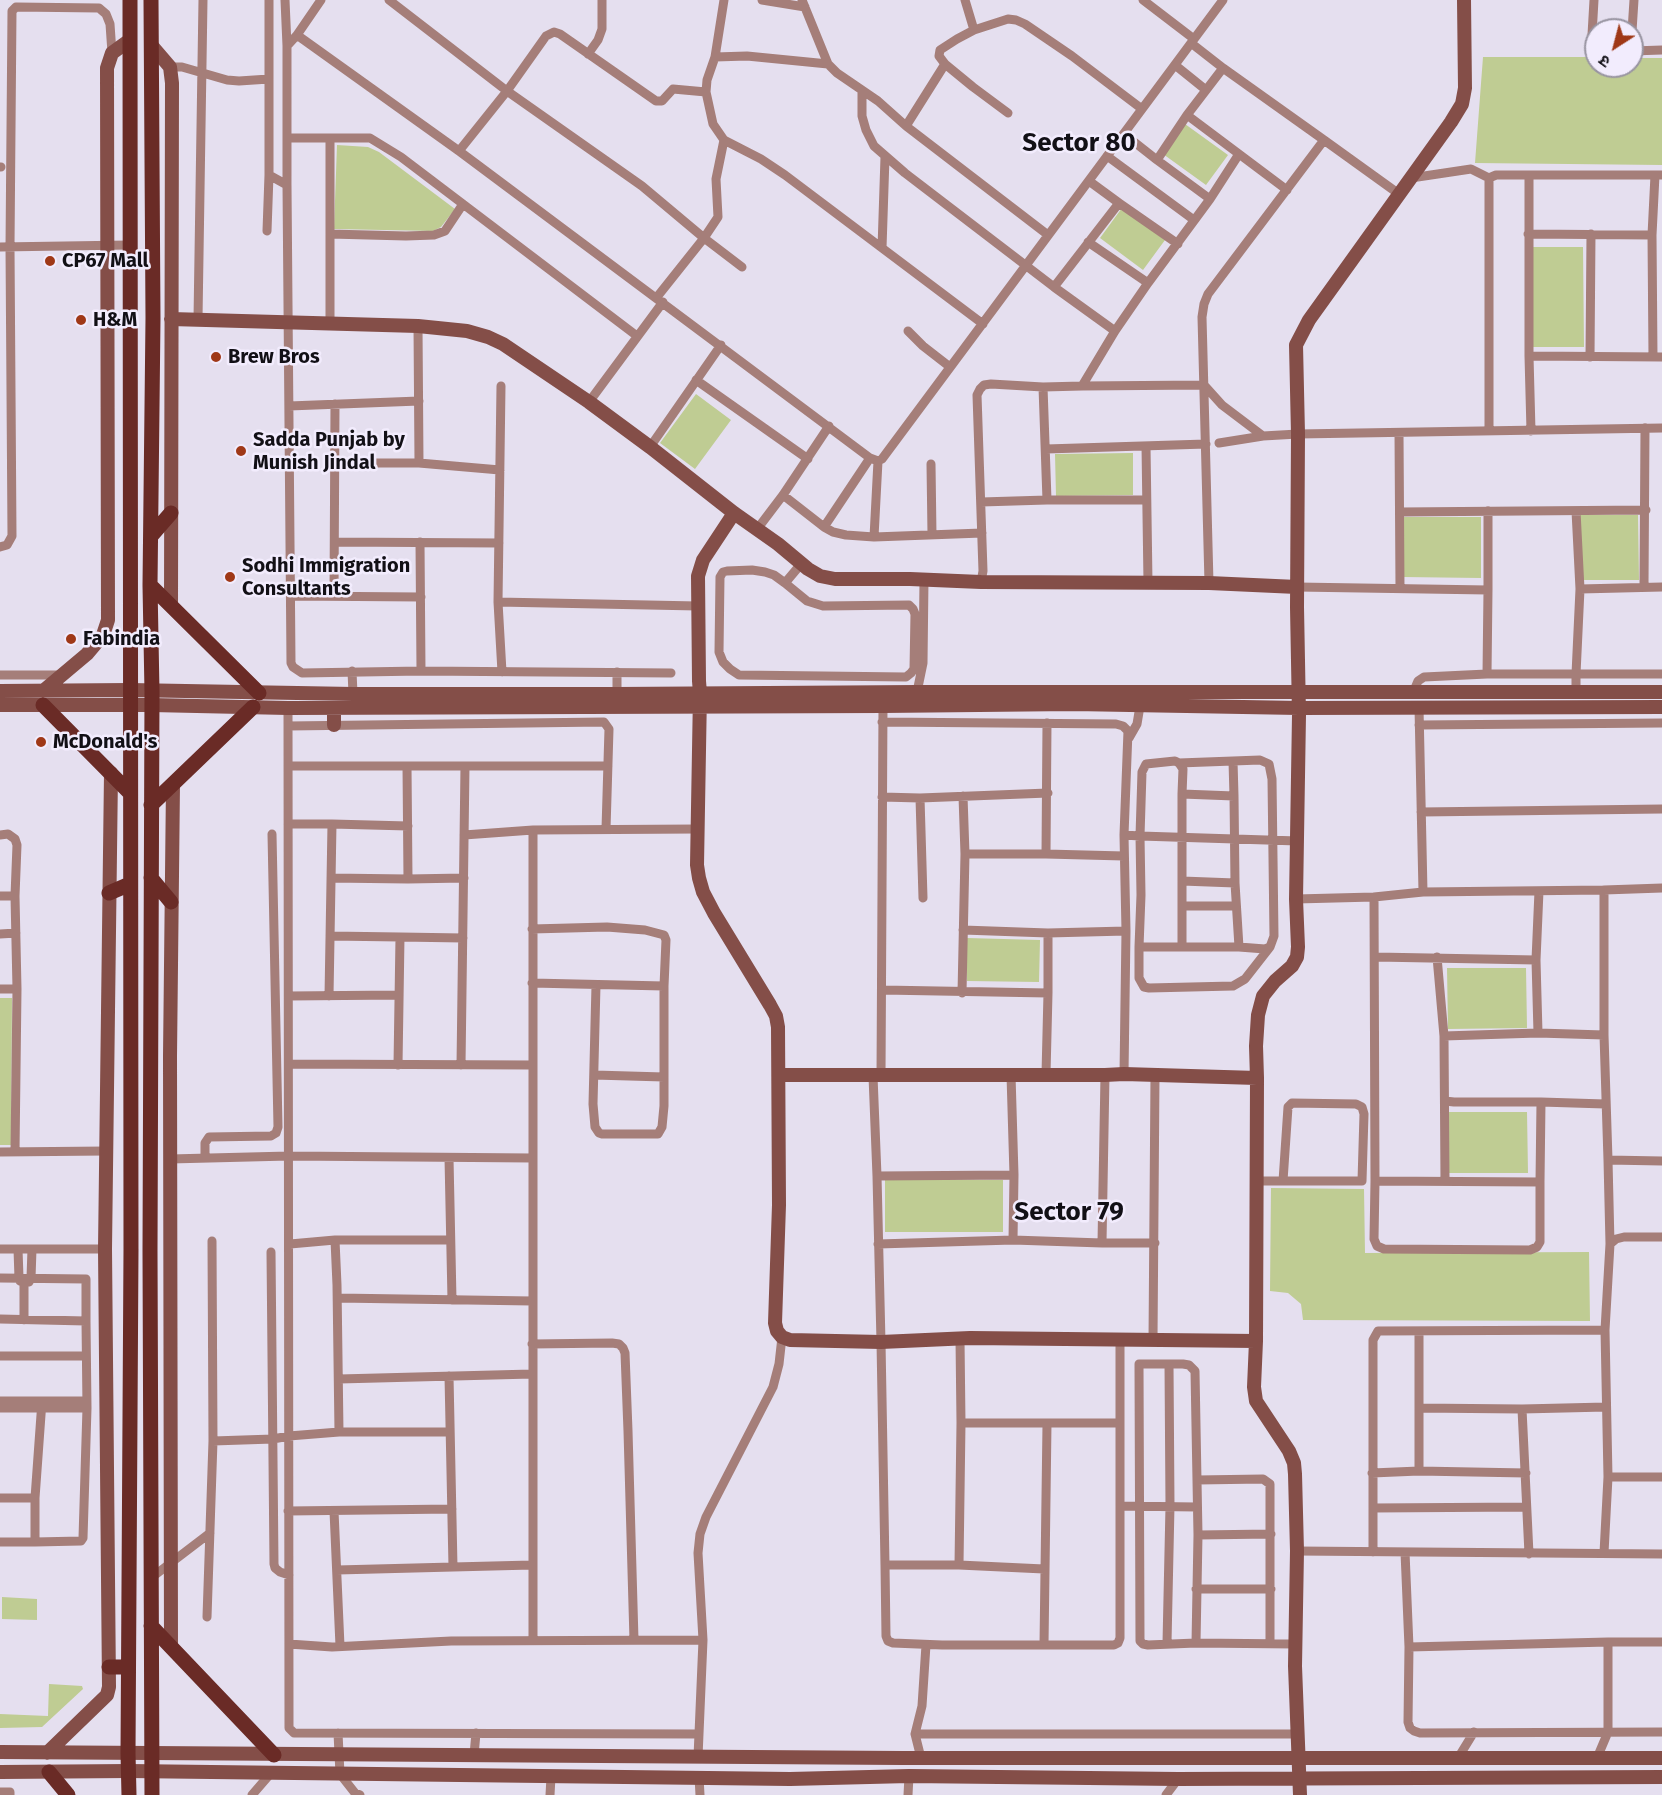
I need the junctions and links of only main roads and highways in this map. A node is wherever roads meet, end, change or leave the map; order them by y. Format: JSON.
{"nodes":[{"id":1,"x":130,"y":0,"type":"edge"},
{"id":2,"x":151,"y":0,"type":"edge"},
{"id":3,"x":171,"y":513,"type":"road end"},
{"id":4,"x":151,"y":536,"type":"junction"},
{"id":5,"x":150,"y":585,"type":"junction"},
{"id":6,"x":43,"y":698,"type":"road end"},
{"id":7,"x":130,"y":794,"type":"junction"},
{"id":8,"x":151,"y":805,"type":"junction"},
{"id":9,"x":151,"y":878,"type":"junction"},
{"id":10,"x":130,"y":884,"type":"junction"},
{"id":11,"x":109,"y":893,"type":"road end"},
{"id":12,"x":171,"y":902,"type":"road end"},
{"id":13,"x":151,"y":1626,"type":"junction"},
{"id":14,"x":109,"y":1667,"type":"road end"},
{"id":15,"x":128,"y":1667,"type":"junction"},
{"id":16,"x":274,"y":1755,"type":"road end"},
{"id":17,"x":49,"y":1772,"type":"road end"},
{"id":18,"x":68,"y":1795,"type":"edge"},
{"id":19,"x":129,"y":1795,"type":"edge"},
{"id":20,"x":152,"y":1795,"type":"edge"}],
"edges":[{"from":1,"to":7,"type":"main road"},
{"from":2,"to":4,"type":"main road"},
{"from":3,"to":4,"type":"main road"},
{"from":4,"to":5,"type":"main road"},
{"from":5,"to":8,"type":"main road"},
{"from":5,"to":8,"type":"main road"},
{"from":6,"to":7,"type":"main road"},
{"from":7,"to":10,"type":"main road"},
{"from":8,"to":9,"type":"main road"},
{"from":9,"to":12,"type":"main road"},
{"from":9,"to":13,"type":"main road"},
{"from":10,"to":11,"type":"main road"},
{"from":10,"to":15,"type":"main road"},
{"from":13,"to":16,"type":"main road"},
{"from":13,"to":20,"type":"main road"},
{"from":14,"to":15,"type":"main road"},
{"from":15,"to":19,"type":"main road"},
{"from":17,"to":18,"type":"main road"}]}
